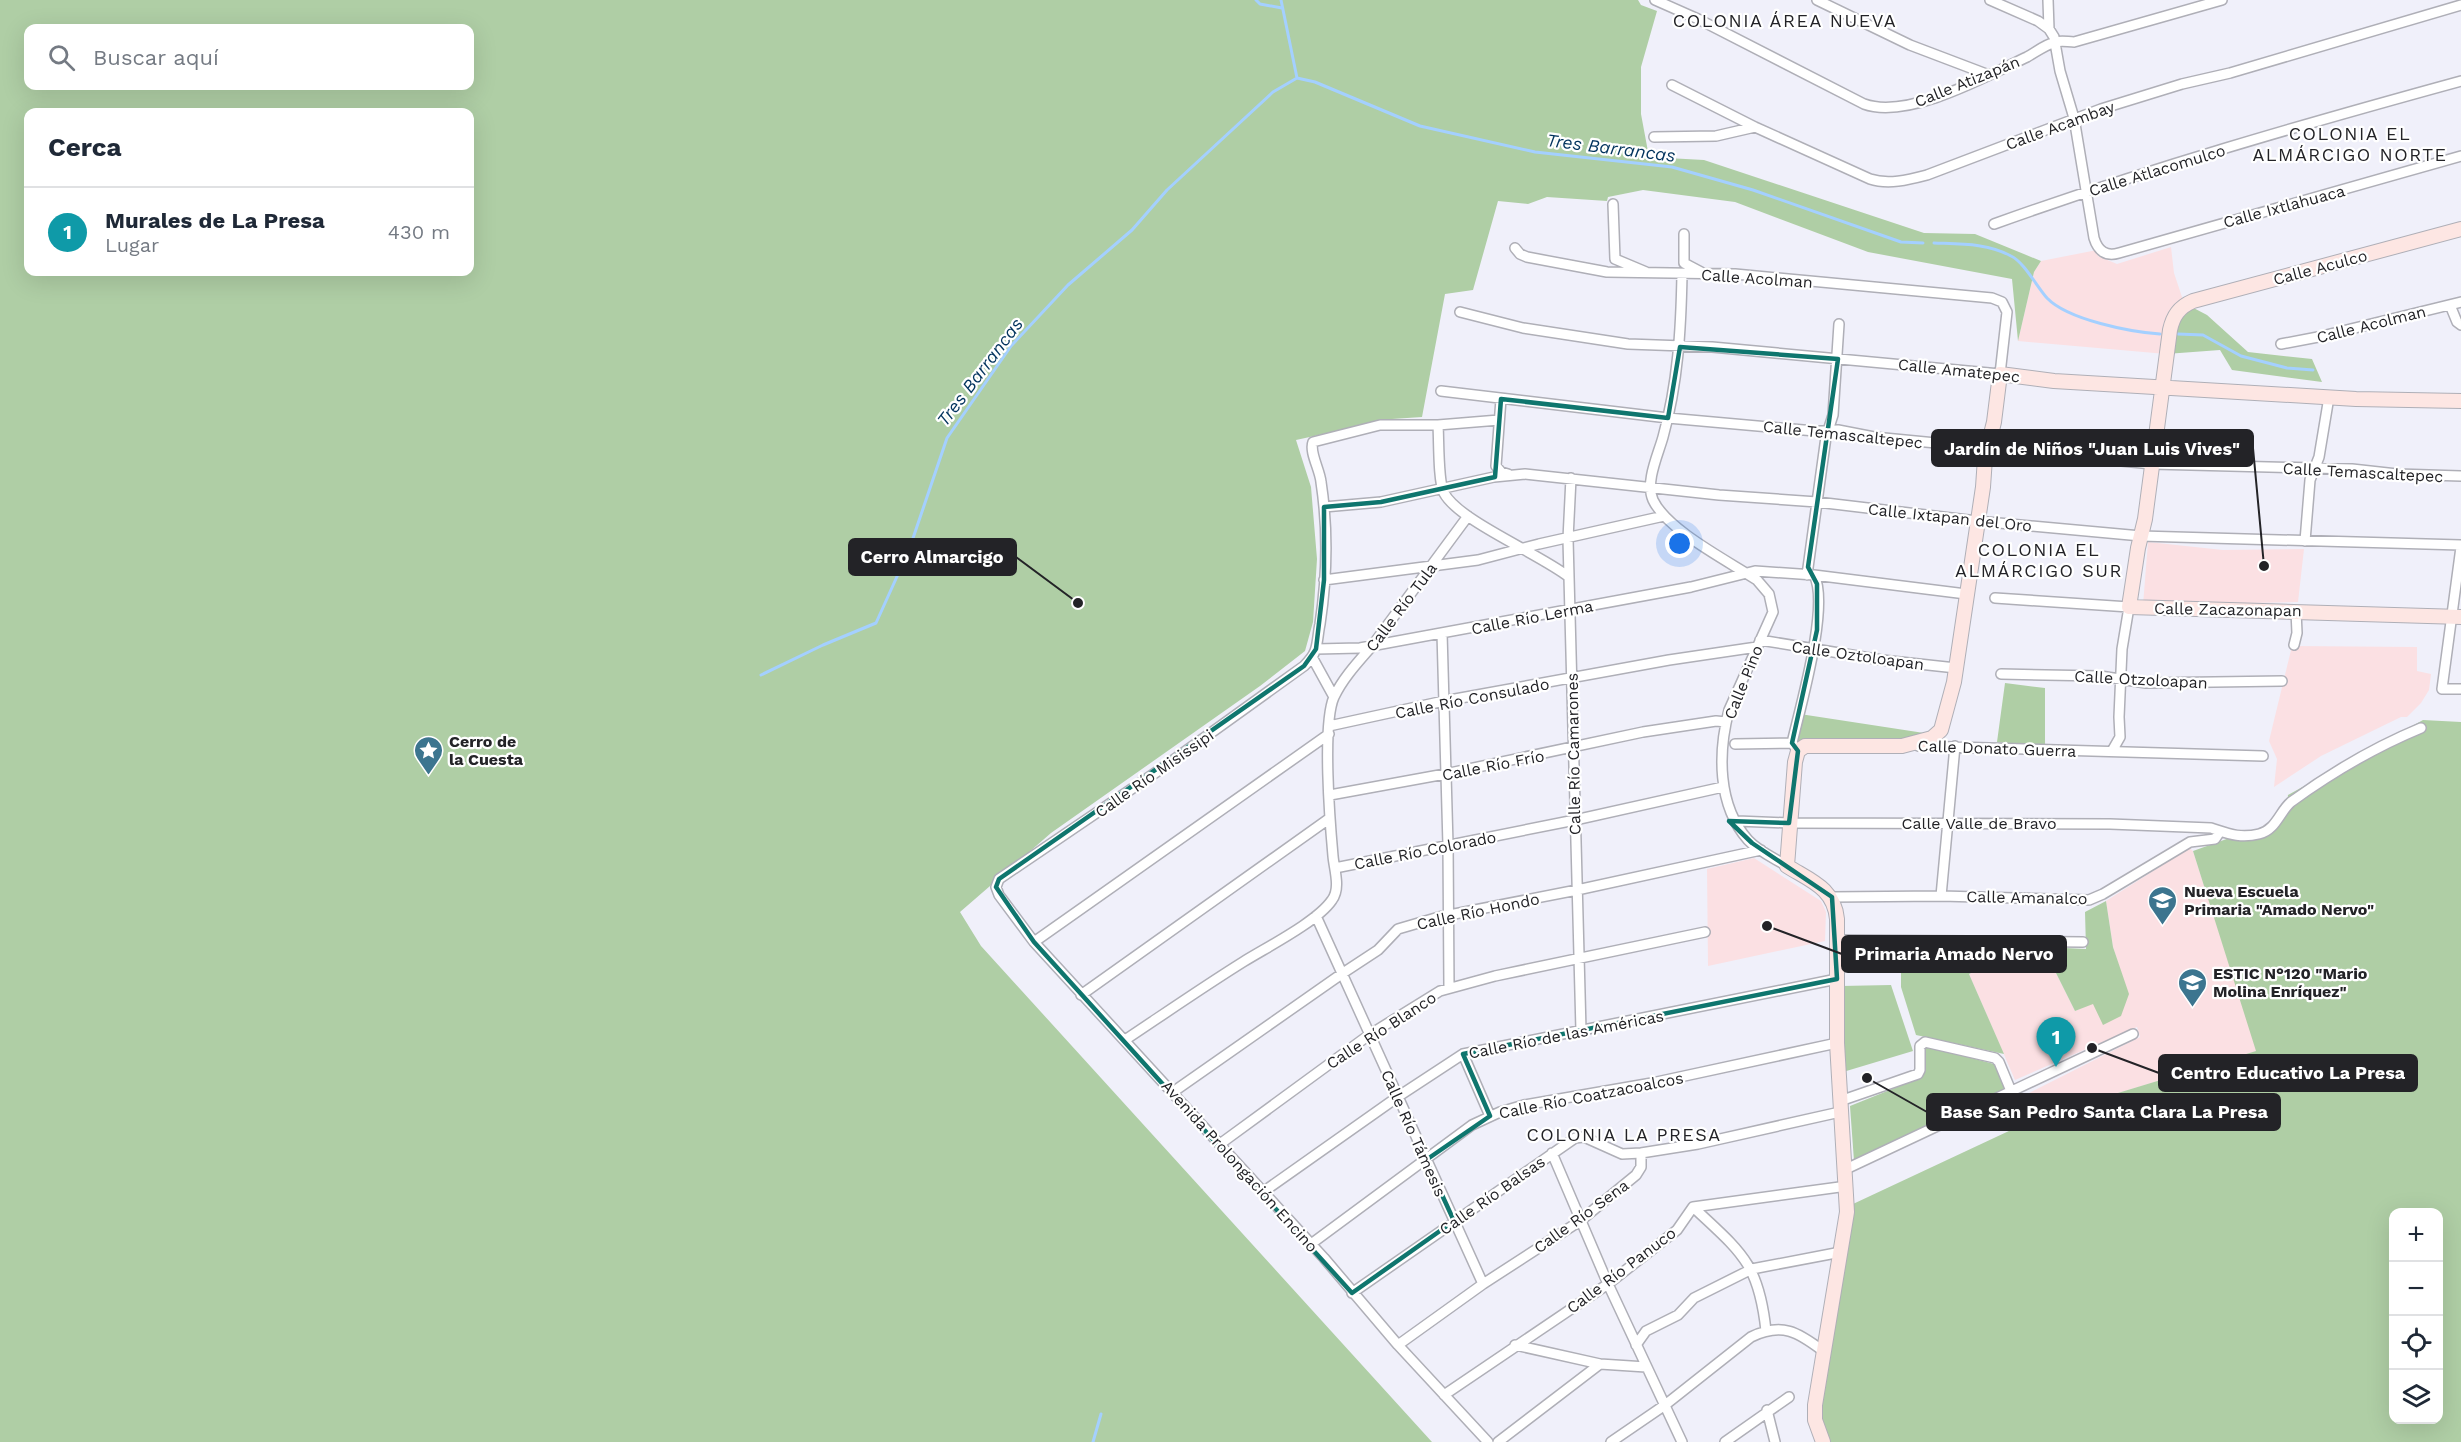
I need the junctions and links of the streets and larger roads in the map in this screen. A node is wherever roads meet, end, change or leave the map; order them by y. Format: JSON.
{"nodes":[{"id":1,"x":1655,"y":0,"type":"edge"},
{"id":2,"x":1817,"y":0,"type":"edge"},
{"id":3,"x":1990,"y":0,"type":"edge"},
{"id":4,"x":2048,"y":0,"type":"edge"},
{"id":5,"x":2222,"y":0,"type":"edge"},
{"id":6,"x":2461,"y":5,"type":"edge"},
{"id":7,"x":2049,"y":28,"type":"junction"},
{"id":8,"x":2055,"y":42,"type":"junction"},
{"id":9,"x":1989,"y":75,"type":"junction"},
{"id":10,"x":2461,"y":81,"type":"edge"},
{"id":11,"x":1672,"y":85,"type":"dead end"},
{"id":12,"x":2074,"y":118,"type":"junction"},
{"id":13,"x":1755,"y":127,"type":"junction"},
{"id":14,"x":1654,"y":137,"type":"dead end"},
{"id":15,"x":2461,"y":156,"type":"edge"},
{"id":16,"x":2085,"y":191,"type":"junction"},
{"id":17,"x":1613,"y":204,"type":"dead end"},
{"id":18,"x":1994,"y":224,"type":"dead end"},
{"id":19,"x":2461,"y":229,"type":"edge"},
{"id":20,"x":1684,"y":234,"type":"dead end"},
{"id":21,"x":1515,"y":248,"type":"dead end"},
{"id":22,"x":1648,"y":273,"type":"junction"},
{"id":23,"x":1682,"y":274,"type":"junction"},
{"id":24,"x":1706,"y":274,"type":"junction"},
{"id":25,"x":2461,"y":302,"type":"edge"},
{"id":26,"x":2450,"y":305,"type":"junction"},
{"id":27,"x":1460,"y":312,"type":"dead end"},
{"id":28,"x":1839,"y":324,"type":"dead end"},
{"id":29,"x":2461,"y":325,"type":"edge"},
{"id":30,"x":2281,"y":344,"type":"dead end"},
{"id":31,"x":1680,"y":347,"type":"junction"},
{"id":32,"x":1838,"y":359,"type":"junction"},
{"id":33,"x":2000,"y":374,"type":"junction"},
{"id":34,"x":2164,"y":387,"type":"junction"},
{"id":35,"x":1441,"y":391,"type":"dead end"},
{"id":36,"x":2329,"y":397,"type":"junction"},
{"id":37,"x":1501,"y":399,"type":"junction"},
{"id":38,"x":2461,"y":401,"type":"edge"},
{"id":39,"x":1668,"y":418,"type":"junction"},
{"id":40,"x":1499,"y":420,"type":"junction"},
{"id":41,"x":1438,"y":425,"type":"junction"},
{"id":42,"x":1828,"y":431,"type":"junction"},
{"id":43,"x":1986,"y":449,"type":"junction"},
{"id":44,"x":2152,"y":464,"type":"junction"},
{"id":45,"x":2314,"y":469,"type":"junction"},
{"id":46,"x":1514,"y":475,"type":"junction"},
{"id":47,"x":2461,"y":476,"type":"edge"},
{"id":48,"x":1571,"y":478,"type":"junction"},
{"id":49,"x":1442,"y":488,"type":"junction"},
{"id":50,"x":1650,"y":488,"type":"junction"},
{"id":51,"x":1817,"y":502,"type":"junction"},
{"id":52,"x":1324,"y":507,"type":"junction"},
{"id":53,"x":1468,"y":516,"type":"junction"},
{"id":54,"x":1664,"y":516,"type":"junction"},
{"id":55,"x":1977,"y":521,"type":"junction"},
{"id":56,"x":2141,"y":536,"type":"junction"},
{"id":57,"x":1568,"y":539,"type":"junction"},
{"id":58,"x":2305,"y":541,"type":"junction"},
{"id":59,"x":2461,"y":546,"type":"edge"},
{"id":60,"x":1523,"y":548,"type":"junction"},
{"id":61,"x":1432,"y":566,"type":"junction"},
{"id":62,"x":1746,"y":573,"type":"junction"},
{"id":63,"x":1810,"y":575,"type":"junction"},
{"id":64,"x":1569,"y":577,"type":"junction"},
{"id":65,"x":1324,"y":580,"type":"junction"},
{"id":66,"x":1966,"y":594,"type":"junction"},
{"id":67,"x":1995,"y":598,"type":"dead end"},
{"id":68,"x":2129,"y":607,"type":"junction"},
{"id":69,"x":1571,"y":609,"type":"junction"},
{"id":70,"x":2296,"y":611,"type":"junction"},
{"id":71,"x":2456,"y":617,"type":"edge"},
{"id":72,"x":1442,"y":633,"type":"junction"},
{"id":73,"x":1758,"y":644,"type":"junction"},
{"id":74,"x":2294,"y":645,"type":"dead end"},
{"id":75,"x":1372,"y":646,"type":"junction"},
{"id":76,"x":1814,"y":650,"type":"junction"},
{"id":77,"x":1314,"y":653,"type":"junction"},
{"id":78,"x":1956,"y":668,"type":"junction"},
{"id":79,"x":2001,"y":674,"type":"dead end"},
{"id":80,"x":1572,"y":678,"type":"junction"},
{"id":81,"x":2121,"y":679,"type":"junction"},
{"id":82,"x":2282,"y":681,"type":"dead end"},
{"id":83,"x":2461,"y":689,"type":"edge"},
{"id":84,"x":1334,"y":697,"type":"junction"},
{"id":85,"x":1444,"y":701,"type":"junction"},
{"id":86,"x":1726,"y":722,"type":"junction"},
{"id":87,"x":2421,"y":728,"type":"dead end"},
{"id":88,"x":1329,"y":730,"type":"junction"},
{"id":89,"x":1735,"y":744,"type":"dead end"},
{"id":90,"x":1902,"y":746,"type":"junction"},
{"id":91,"x":1955,"y":746,"type":"junction"},
{"id":92,"x":1795,"y":747,"type":"junction"},
{"id":93,"x":1573,"y":749,"type":"junction"},
{"id":94,"x":2112,"y":752,"type":"junction"},
{"id":95,"x":2263,"y":756,"type":"dead end"},
{"id":96,"x":1445,"y":774,"type":"junction"},
{"id":97,"x":1723,"y":787,"type":"junction"},
{"id":98,"x":1330,"y":795,"type":"junction"},
{"id":99,"x":1330,"y":818,"type":"junction"},
{"id":100,"x":1575,"y":820,"type":"junction"},
{"id":101,"x":1737,"y":821,"type":"junction"},
{"id":102,"x":1789,"y":823,"type":"junction"},
{"id":103,"x":1947,"y":823,"type":"junction"},
{"id":104,"x":2219,"y":833,"type":"junction"},
{"id":105,"x":1448,"y":845,"type":"junction"},
{"id":106,"x":1761,"y":850,"type":"junction"},
{"id":107,"x":1787,"y":867,"type":"junction"},
{"id":108,"x":1335,"y":868,"type":"junction"},
{"id":109,"x":996,"y":887,"type":"joint"},
{"id":110,"x":1577,"y":891,"type":"junction"},
{"id":111,"x":1828,"y":893,"type":"junction"},
{"id":112,"x":1941,"y":896,"type":"junction"},
{"id":113,"x":1316,"y":916,"type":"junction"},
{"id":114,"x":1448,"y":916,"type":"junction"},
{"id":115,"x":1705,"y":932,"type":"dead end"},
{"id":116,"x":1837,"y":940,"type":"junction"},
{"id":117,"x":1035,"y":942,"type":"junction"},
{"id":118,"x":2083,"y":942,"type":"dead end"},
{"id":119,"x":1578,"y":960,"type":"junction"},
{"id":120,"x":1342,"y":973,"type":"junction"},
{"id":121,"x":1837,"y":980,"type":"junction"},
{"id":122,"x":1449,"y":988,"type":"junction"},
{"id":123,"x":1081,"y":995,"type":"junction"},
{"id":124,"x":1581,"y":1031,"type":"junction"},
{"id":125,"x":2133,"y":1034,"type":"dead end"},
{"id":126,"x":1369,"y":1035,"type":"junction"},
{"id":127,"x":1125,"y":1040,"type":"junction"},
{"id":128,"x":1837,"y":1043,"type":"junction"},
{"id":129,"x":1463,"y":1054,"type":"junction"},
{"id":130,"x":2011,"y":1091,"type":"junction"},
{"id":131,"x":1173,"y":1092,"type":"junction"},
{"id":132,"x":1399,"y":1096,"type":"junction"},
{"id":133,"x":1840,"y":1106,"type":"junction"},
{"id":134,"x":1490,"y":1116,"type":"junction"},
{"id":135,"x":1220,"y":1144,"type":"junction"},
{"id":136,"x":1552,"y":1153,"type":"junction"},
{"id":137,"x":1641,"y":1153,"type":"junction"},
{"id":138,"x":1426,"y":1160,"type":"junction"},
{"id":139,"x":1846,"y":1169,"type":"junction"},
{"id":140,"x":1847,"y":1186,"type":"junction"},
{"id":141,"x":1263,"y":1192,"type":"junction"},
{"id":142,"x":1693,"y":1207,"type":"junction"},
{"id":143,"x":1454,"y":1221,"type":"junction"},
{"id":144,"x":1580,"y":1221,"type":"junction"},
{"id":145,"x":1311,"y":1244,"type":"junction"},
{"id":146,"x":1840,"y":1252,"type":"junction"},
{"id":147,"x":1752,"y":1269,"type":"junction"},
{"id":148,"x":1483,"y":1284,"type":"junction"},
{"id":149,"x":1608,"y":1284,"type":"junction"},
{"id":150,"x":1352,"y":1293,"type":"junction"},
{"id":151,"x":1766,"y":1331,"type":"junction"},
{"id":152,"x":1515,"y":1345,"type":"junction"},
{"id":153,"x":1636,"y":1345,"type":"junction"},
{"id":154,"x":1398,"y":1346,"type":"junction"},
{"id":155,"x":1823,"y":1351,"type":"junction"},
{"id":156,"x":1600,"y":1364,"type":"junction"},
{"id":157,"x":1646,"y":1367,"type":"junction"},
{"id":158,"x":1444,"y":1395,"type":"junction"},
{"id":159,"x":1789,"y":1397,"type":"dead end"},
{"id":160,"x":1665,"y":1405,"type":"junction"},
{"id":161,"x":1767,"y":1410,"type":"junction"},
{"id":162,"x":1488,"y":1442,"type":"edge"},
{"id":163,"x":1498,"y":1442,"type":"edge"},
{"id":164,"x":1611,"y":1442,"type":"edge"},
{"id":165,"x":1682,"y":1442,"type":"edge"},
{"id":166,"x":1725,"y":1442,"type":"edge"},
{"id":167,"x":1775,"y":1442,"type":"edge"},
{"id":168,"x":1823,"y":1442,"type":"edge"}],
"edges":[{"from":1,"to":9,"type":"street","name":"Calle Atizapán"},
{"from":2,"to":9,"type":"street"},
{"from":3,"to":7,"type":"street"},
{"from":4,"to":7,"type":"street"},
{"from":5,"to":8,"type":"street","name":"Calle Atizapán"},
{"from":6,"to":12,"type":"street","name":"Calle Acambay"},
{"from":7,"to":8,"type":"street"},
{"from":8,"to":9,"type":"street","name":"Calle Atizapán"},
{"from":8,"to":12,"type":"street"},
{"from":10,"to":16,"type":"street","name":"Calle Atlacomulco"},
{"from":11,"to":13,"type":"street","name":"Calle Acambay"},
{"from":12,"to":13,"type":"street","name":"Calle Acambay"},
{"from":12,"to":16,"type":"street"},
{"from":13,"to":14,"type":"street"},
{"from":15,"to":16,"type":"street","name":"Calle Ixtlahuaca"},
{"from":16,"to":18,"type":"street","name":"Calle Atlacomulco"},
{"from":17,"to":22,"type":"street"},
{"from":19,"to":34,"type":"street","name":"Calle Aculco"},
{"from":20,"to":24,"type":"street"},
{"from":21,"to":22,"type":"street","name":"Calle Acolman"},
{"from":22,"to":23,"type":"street","name":"Calle Acolman"},
{"from":23,"to":24,"type":"street","name":"Calle Acolman"},
{"from":23,"to":31,"type":"street"},
{"from":24,"to":33,"type":"street","name":"Calle Acolman"},
{"from":25,"to":26,"type":"street","name":"Calle Acolman"},
{"from":26,"to":29,"type":"street"},
{"from":26,"to":30,"type":"street","name":"Calle Acolman"},
{"from":27,"to":31,"type":"street","name":"Calle Amatepec"},
{"from":28,"to":32,"type":"street"},
{"from":31,"to":32,"type":"street","name":"Calle Amatepec"},
{"from":31,"to":39,"type":"street"},
{"from":32,"to":33,"type":"street","name":"Calle Amatepec"},
{"from":32,"to":42,"type":"street"},
{"from":33,"to":34,"type":"street","name":"Calle Amatepec"},
{"from":33,"to":43,"type":"street"},
{"from":34,"to":36,"type":"street","name":"Calle Amatepec"},
{"from":34,"to":44,"type":"street"},
{"from":35,"to":37,"type":"street","name":"Calle Temascaltepec"},
{"from":36,"to":38,"type":"street","name":"Calle Amatepec"},
{"from":36,"to":45,"type":"street"},
{"from":37,"to":39,"type":"street","name":"Calle Temascaltepec"},
{"from":37,"to":40,"type":"street"},
{"from":39,"to":42,"type":"street","name":"Calle Temascaltepec"},
{"from":39,"to":50,"type":"street"},
{"from":40,"to":41,"type":"street"},
{"from":40,"to":46,"type":"street"},
{"from":41,"to":49,"type":"street"},
{"from":41,"to":52,"type":"street"},
{"from":42,"to":43,"type":"street","name":"Calle Temascaltepec"},
{"from":42,"to":51,"type":"street"},
{"from":43,"to":44,"type":"street","name":"Calle Temascaltepec"},
{"from":43,"to":55,"type":"street"},
{"from":44,"to":45,"type":"street","name":"Calle Temascaltepec"},
{"from":44,"to":56,"type":"street"},
{"from":45,"to":47,"type":"street","name":"Calle Temascaltepec"},
{"from":45,"to":58,"type":"street"},
{"from":46,"to":48,"type":"street","name":"Calle Ixtapan del Oro"},
{"from":46,"to":49,"type":"street","name":"Calle Ixtapan del Oro"},
{"from":48,"to":50,"type":"street","name":"Calle Ixtapan del Oro"},
{"from":48,"to":57,"type":"street","name":"Calle Río Camarones"},
{"from":49,"to":52,"type":"street","name":"Calle Ixtapan del Oro"},
{"from":49,"to":53,"type":"street"},
{"from":50,"to":51,"type":"street","name":"Calle Ixtapan del Oro"},
{"from":50,"to":54,"type":"street","name":"Calle Pino"},
{"from":51,"to":55,"type":"street","name":"Calle Ixtapan del Oro"},
{"from":51,"to":63,"type":"street"},
{"from":52,"to":65,"type":"street"},
{"from":53,"to":60,"type":"street"},
{"from":53,"to":61,"type":"street","name":"Calle Río Tula"},
{"from":54,"to":57,"type":"street"},
{"from":54,"to":62,"type":"street","name":"Calle Pino"},
{"from":55,"to":56,"type":"street","name":"Calle Ixtapan del Oro"},
{"from":55,"to":66,"type":"street"},
{"from":56,"to":58,"type":"street","name":"Calle Ixtapan del Oro"},
{"from":56,"to":68,"type":"street"},
{"from":57,"to":60,"type":"street"},
{"from":57,"to":64,"type":"street","name":"Calle Río Camarones"},
{"from":58,"to":59,"type":"street","name":"Calle Ixtapan del Oro"},
{"from":59,"to":71,"type":"street"},
{"from":60,"to":61,"type":"street"},
{"from":60,"to":64,"type":"street"},
{"from":61,"to":65,"type":"street"},
{"from":61,"to":75,"type":"street","name":"Calle Río Tula"},
{"from":62,"to":63,"type":"street"},
{"from":62,"to":69,"type":"street","name":"Calle Río Lerma"},
{"from":62,"to":73,"type":"street","name":"Calle Pino"},
{"from":63,"to":66,"type":"street"},
{"from":63,"to":76,"type":"street"},
{"from":64,"to":69,"type":"street","name":"Calle Río Camarones"},
{"from":65,"to":77,"type":"street"},
{"from":66,"to":78,"type":"street"},
{"from":67,"to":68,"type":"street","name":"Calle Zacazonapan"},
{"from":68,"to":70,"type":"street","name":"Calle Zacazonapan"},
{"from":68,"to":81,"type":"street"},
{"from":69,"to":72,"type":"street","name":"Calle Río Lerma"},
{"from":69,"to":80,"type":"street","name":"Calle Río Camarones"},
{"from":70,"to":71,"type":"street","name":"Calle Zacazonapan"},
{"from":70,"to":74,"type":"street"},
{"from":71,"to":83,"type":"street"},
{"from":72,"to":75,"type":"street","name":"Calle Río Lerma"},
{"from":72,"to":85,"type":"street"},
{"from":73,"to":76,"type":"street","name":"Calle Oztoloapan"},
{"from":73,"to":80,"type":"street","name":"Calle Río Consulado"},
{"from":73,"to":86,"type":"street","name":"Calle Pino"},
{"from":75,"to":77,"type":"street","name":"Calle Río Lerma"},
{"from":75,"to":84,"type":"street","name":"Calle Río Tula"},
{"from":76,"to":78,"type":"street","name":"Calle Oztoloapan"},
{"from":76,"to":92,"type":"street"},
{"from":77,"to":84,"type":"street"},
{"from":77,"to":109,"type":"street","name":"Calle Río Misissipi"},
{"from":78,"to":90,"type":"street"},
{"from":79,"to":81,"type":"street","name":"Calle Otzoloapan"},
{"from":80,"to":85,"type":"street","name":"Calle Río Consulado"},
{"from":80,"to":93,"type":"street","name":"Calle Río Camarones"},
{"from":81,"to":82,"type":"street","name":"Calle Otzoloapan"},
{"from":81,"to":94,"type":"street"},
{"from":84,"to":88,"type":"street"},
{"from":85,"to":88,"type":"street","name":"Calle Río Consulado"},
{"from":85,"to":96,"type":"street"},
{"from":86,"to":93,"type":"street","name":"Calle Río Frío"},
{"from":86,"to":97,"type":"street","name":"Calle Pino"},
{"from":87,"to":104,"type":"street","name":"Calle Amanalco"},
{"from":88,"to":98,"type":"street"},
{"from":88,"to":117,"type":"street","name":"Calle Río Consulado"},
{"from":89,"to":92,"type":"street","name":"Calle Donato Guerra"},
{"from":90,"to":91,"type":"street","name":"Calle Donato Guerra"},
{"from":90,"to":92,"type":"street","name":"Calle Donato Guerra"},
{"from":91,"to":94,"type":"street","name":"Calle Donato Guerra"},
{"from":91,"to":103,"type":"street"},
{"from":92,"to":102,"type":"street"},
{"from":93,"to":96,"type":"street","name":"Calle Río Frío"},
{"from":93,"to":100,"type":"street","name":"Calle Río Camarones"},
{"from":94,"to":95,"type":"street","name":"Calle Donato Guerra"},
{"from":96,"to":98,"type":"street","name":"Calle Río Frío"},
{"from":96,"to":105,"type":"street"},
{"from":97,"to":100,"type":"street","name":"Calle Río Colorado"},
{"from":97,"to":101,"type":"street","name":"Calle Pino"},
{"from":98,"to":99,"type":"street"},
{"from":99,"to":108,"type":"street"},
{"from":99,"to":123,"type":"street"},
{"from":100,"to":105,"type":"street","name":"Calle Río Colorado"},
{"from":100,"to":110,"type":"street","name":"Calle Río Camarones"},
{"from":101,"to":102,"type":"street","name":"Calle Valle de Bravo"},
{"from":101,"to":106,"type":"street","name":"Calle Pino"},
{"from":102,"to":103,"type":"street","name":"Calle Valle de Bravo"},
{"from":102,"to":107,"type":"street"},
{"from":103,"to":104,"type":"street","name":"Calle Valle de Bravo"},
{"from":103,"to":112,"type":"street"},
{"from":104,"to":112,"type":"street","name":"Calle Amanalco"},
{"from":105,"to":108,"type":"street","name":"Calle Río Colorado"},
{"from":105,"to":114,"type":"street"},
{"from":106,"to":107,"type":"street","name":"Calle Pino"},
{"from":106,"to":110,"type":"street","name":"Calle Río Hondo"},
{"from":107,"to":111,"type":"street","name":"Calle Pino"},
{"from":108,"to":113,"type":"street","name":"Calle Río Colorado"},
{"from":109,"to":117,"type":"street","name":"Avenida Prolongación Encino"},
{"from":110,"to":114,"type":"street","name":"Calle Río Hondo"},
{"from":110,"to":119,"type":"street","name":"Calle Río Camarones"},
{"from":111,"to":112,"type":"street","name":"Calle Amanalco"},
{"from":111,"to":116,"type":"street"},
{"from":113,"to":120,"type":"street","name":"Calle Río Támesis"},
{"from":113,"to":127,"type":"street","name":"Calle Río Colorado"},
{"from":114,"to":120,"type":"street","name":"Calle Río Hondo"},
{"from":114,"to":122,"type":"street"},
{"from":115,"to":119,"type":"street","name":"Calle Río Blanco"},
{"from":116,"to":118,"type":"street"},
{"from":116,"to":121,"type":"street"},
{"from":117,"to":123,"type":"street","name":"Avenida Prolongación Encino"},
{"from":119,"to":122,"type":"street","name":"Calle Río Blanco"},
{"from":119,"to":124,"type":"street","name":"Calle Río Camarones"},
{"from":120,"to":126,"type":"street","name":"Calle Río Támesis"},
{"from":120,"to":131,"type":"street","name":"Calle Río Hondo"},
{"from":121,"to":124,"type":"street","name":"Calle Río de las Américas"},
{"from":121,"to":128,"type":"street"},
{"from":122,"to":126,"type":"street","name":"Calle Río Blanco"},
{"from":123,"to":127,"type":"street","name":"Avenida Prolongación Encino"},
{"from":124,"to":129,"type":"street","name":"Calle Río de las Américas"},
{"from":125,"to":130,"type":"street"},
{"from":126,"to":132,"type":"street","name":"Calle Río Támesis"},
{"from":126,"to":135,"type":"street","name":"Calle Río Blanco"},
{"from":127,"to":131,"type":"street","name":"Avenida Prolongación Encino"},
{"from":128,"to":133,"type":"street"},
{"from":128,"to":134,"type":"street","name":"Calle Río Coatzacoalcos"},
{"from":129,"to":132,"type":"street","name":"Calle Río de las Américas"},
{"from":129,"to":134,"type":"street"},
{"from":130,"to":133,"type":"street"},
{"from":130,"to":139,"type":"street"},
{"from":131,"to":135,"type":"street","name":"Avenida Prolongación Encino"},
{"from":132,"to":138,"type":"street","name":"Calle Río Támesis"},
{"from":132,"to":141,"type":"street","name":"Calle Río de las Américas"},
{"from":133,"to":137,"type":"street"},
{"from":133,"to":139,"type":"street"},
{"from":134,"to":138,"type":"street","name":"Calle Río Coatzacoalcos"},
{"from":135,"to":141,"type":"street","name":"Avenida Prolongación Encino"},
{"from":136,"to":137,"type":"street","name":"Calle Río Balsas"},
{"from":136,"to":143,"type":"street","name":"Calle Río Balsas"},
{"from":136,"to":144,"type":"street"},
{"from":137,"to":144,"type":"street","name":"Calle Río Sena"},
{"from":138,"to":143,"type":"street","name":"Calle Río Támesis"},
{"from":138,"to":145,"type":"street","name":"Calle Río Coatzacoalcos"},
{"from":139,"to":140,"type":"street"},
{"from":140,"to":142,"type":"street"},
{"from":140,"to":146,"type":"street"},
{"from":141,"to":145,"type":"street","name":"Avenida Prolongación Encino"},
{"from":142,"to":147,"type":"street"},
{"from":142,"to":149,"type":"street","name":"Calle Río Panuco"},
{"from":143,"to":148,"type":"street","name":"Calle Río Támesis"},
{"from":143,"to":150,"type":"street","name":"Calle Río Balsas"},
{"from":144,"to":148,"type":"street","name":"Calle Río Sena"},
{"from":144,"to":149,"type":"street"},
{"from":145,"to":150,"type":"street","name":"Avenida Prolongación Encino"},
{"from":146,"to":147,"type":"street"},
{"from":146,"to":155,"type":"street"},
{"from":147,"to":151,"type":"street"},
{"from":147,"to":153,"type":"street"},
{"from":148,"to":154,"type":"street","name":"Calle Río Sena"},
{"from":149,"to":152,"type":"street","name":"Calle Río Panuco"},
{"from":149,"to":153,"type":"street"},
{"from":150,"to":154,"type":"street","name":"Avenida Prolongación Encino"},
{"from":151,"to":155,"type":"street"},
{"from":151,"to":160,"type":"street"},
{"from":152,"to":156,"type":"street"},
{"from":152,"to":158,"type":"street","name":"Calle Río Panuco"},
{"from":153,"to":157,"type":"street"},
{"from":154,"to":158,"type":"street","name":"Avenida Prolongación Encino"},
{"from":155,"to":168,"type":"street"},
{"from":156,"to":157,"type":"street"},
{"from":156,"to":163,"type":"street"},
{"from":157,"to":160,"type":"street"},
{"from":158,"to":162,"type":"street","name":"Avenida Prolongación Encino"},
{"from":159,"to":161,"type":"street"},
{"from":160,"to":164,"type":"street"},
{"from":160,"to":165,"type":"street"},
{"from":161,"to":166,"type":"street"},
{"from":161,"to":167,"type":"street"}]}
